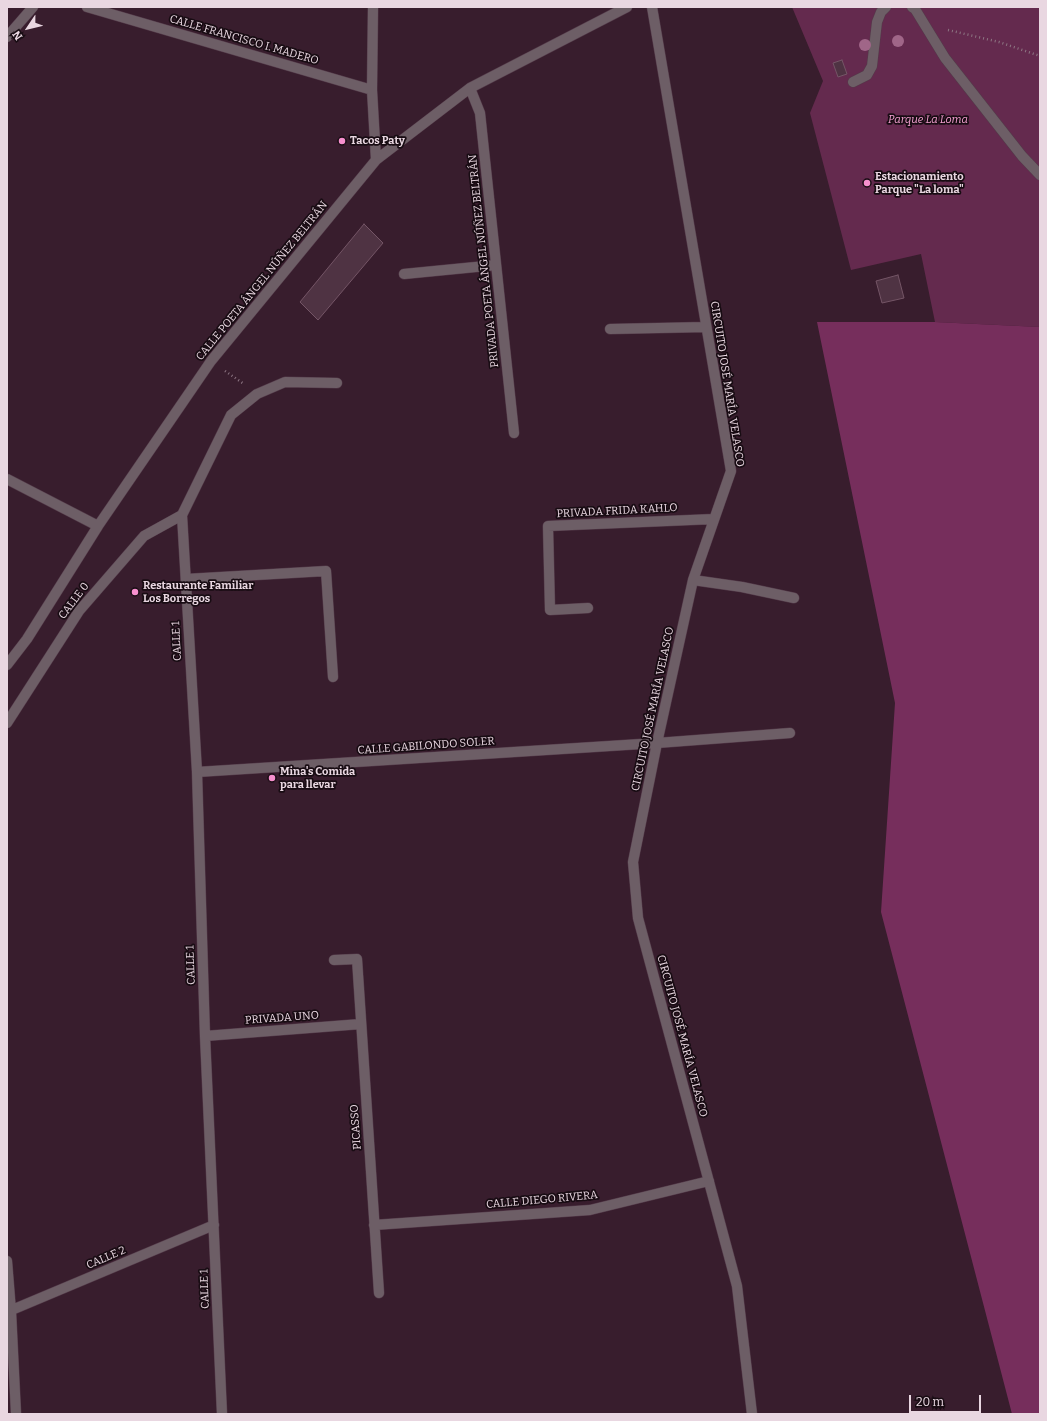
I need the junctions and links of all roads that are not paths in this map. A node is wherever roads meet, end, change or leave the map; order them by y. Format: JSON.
{"nodes":[{"id":1,"x":33,"y":7,"type":"edge"},
{"id":2,"x":86,"y":7,"type":"edge"},
{"id":3,"x":373,"y":7,"type":"edge"},
{"id":4,"x":627,"y":7,"type":"edge"},
{"id":5,"x":652,"y":7,"type":"edge"},
{"id":6,"x":886,"y":7,"type":"edge"},
{"id":7,"x":914,"y":8,"type":"edge"},
{"id":8,"x":7,"y":37,"type":"edge"},
{"id":9,"x":852,"y":82,"type":"dead end"},
{"id":10,"x":470,"y":88,"type":"junction"},
{"id":11,"x":372,"y":90,"type":"junction"},
{"id":12,"x":376,"y":160,"type":"junction"},
{"id":13,"x":1040,"y":175,"type":"edge"},
{"id":14,"x":496,"y":265,"type":"junction"},
{"id":15,"x":404,"y":274,"type":"dead end"},
{"id":16,"x":706,"y":327,"type":"junction"},
{"id":17,"x":610,"y":329,"type":"dead end"},
{"id":18,"x":337,"y":382,"type":"dead end"},
{"id":19,"x":514,"y":433,"type":"dead end"},
{"id":20,"x":7,"y":479,"type":"edge"},
{"id":21,"x":182,"y":515,"type":"junction"},
{"id":22,"x":714,"y":519,"type":"junction"},
{"id":23,"x":98,"y":526,"type":"junction"},
{"id":24,"x":186,"y":578,"type":"junction"},
{"id":25,"x":693,"y":580,"type":"junction"},
{"id":26,"x":794,"y":598,"type":"dead end"},
{"id":27,"x":588,"y":608,"type":"dead end"},
{"id":28,"x":7,"y":665,"type":"edge"},
{"id":29,"x":333,"y":677,"type":"dead end"},
{"id":30,"x":7,"y":724,"type":"edge"},
{"id":31,"x":790,"y":733,"type":"dead end"},
{"id":32,"x":657,"y":743,"type":"junction"},
{"id":33,"x":197,"y":772,"type":"junction"},
{"id":34,"x":334,"y":960,"type":"dead end"},
{"id":35,"x":361,"y":1024,"type":"junction"},
{"id":36,"x":205,"y":1036,"type":"junction"},
{"id":37,"x":709,"y":1181,"type":"junction"},
{"id":38,"x":214,"y":1225,"type":"junction"},
{"id":39,"x":374,"y":1225,"type":"junction"},
{"id":40,"x":7,"y":1261,"type":"edge"},
{"id":41,"x":379,"y":1293,"type":"dead end"},
{"id":42,"x":9,"y":1312,"type":"edge"},
{"id":43,"x":16,"y":1414,"type":"edge"},
{"id":44,"x":222,"y":1414,"type":"edge"},
{"id":45,"x":752,"y":1414,"type":"edge"}],
"edges":[{"from":1,"to":8,"type":"street"},
{"from":2,"to":11,"type":"street","name":"CALLE FRANCISCO I. MADERO"},
{"from":3,"to":11,"type":"street"},
{"from":4,"to":10,"type":"street","name":"CALLE POETA ÁNGEL NÚÑEZ BELTRÁN"},
{"from":5,"to":16,"type":"street","name":"CIRCUITO JOSÉ MARÍA VELASCO"},
{"from":6,"to":9,"type":"street"},
{"from":7,"to":13,"type":"street"},
{"from":10,"to":12,"type":"street","name":"CALLE POETA ÁNGEL NÚÑEZ BELTRÁN"},
{"from":10,"to":14,"type":"street","name":"PRIVADA POETA ÁNGEL NÚÑEZ BELTRÁN"},
{"from":11,"to":12,"type":"street"},
{"from":12,"to":23,"type":"street","name":"CALLE POETA ÁNGEL NÚÑEZ BELTRÁN"},
{"from":14,"to":15,"type":"street"},
{"from":14,"to":19,"type":"street","name":"PRIVADA POETA ÁNGEL NÚÑEZ BELTRÁN"},
{"from":16,"to":17,"type":"street"},
{"from":16,"to":22,"type":"street","name":"CIRCUITO JOSÉ MARÍA VELASCO"},
{"from":18,"to":21,"type":"street"},
{"from":20,"to":23,"type":"street"},
{"from":21,"to":24,"type":"street","name":"CALLE 1"},
{"from":21,"to":30,"type":"street","name":"CALLE 0"},
{"from":22,"to":25,"type":"street","name":"CIRCUITO JOSÉ MARÍA VELASCO"},
{"from":22,"to":27,"type":"street","name":"PRIVADA FRIDA KAHLO"},
{"from":23,"to":28,"type":"street","name":"CALLE POETA ÁNGEL NÚÑEZ BELTRÁN"},
{"from":24,"to":29,"type":"street"},
{"from":24,"to":33,"type":"street","name":"CALLE 1"},
{"from":25,"to":26,"type":"street"},
{"from":25,"to":32,"type":"street","name":"CIRCUITO JOSÉ MARÍA VELASCO"},
{"from":31,"to":32,"type":"street","name":"CALLE GABILONDO SOLER"},
{"from":32,"to":33,"type":"street","name":"CALLE GABILONDO SOLER"},
{"from":32,"to":37,"type":"street","name":"CIRCUITO JOSÉ MARÍA VELASCO"},
{"from":33,"to":36,"type":"street","name":"CALLE 1"},
{"from":34,"to":35,"type":"street","name":"PICASSO"},
{"from":35,"to":36,"type":"street","name":"PRIVADA UNO"},
{"from":35,"to":39,"type":"street","name":"PICASSO"},
{"from":36,"to":38,"type":"street","name":"CALLE 1"},
{"from":37,"to":39,"type":"street","name":"CALLE DIEGO RIVERA"},
{"from":37,"to":45,"type":"street","name":"CIRCUITO JOSÉ MARÍA VELASCO"},
{"from":38,"to":42,"type":"street","name":"CALLE 2"},
{"from":38,"to":44,"type":"street","name":"CALLE 1"},
{"from":39,"to":41,"type":"street","name":"PICASSO"},
{"from":40,"to":42,"type":"street"},
{"from":42,"to":43,"type":"street"}]}
